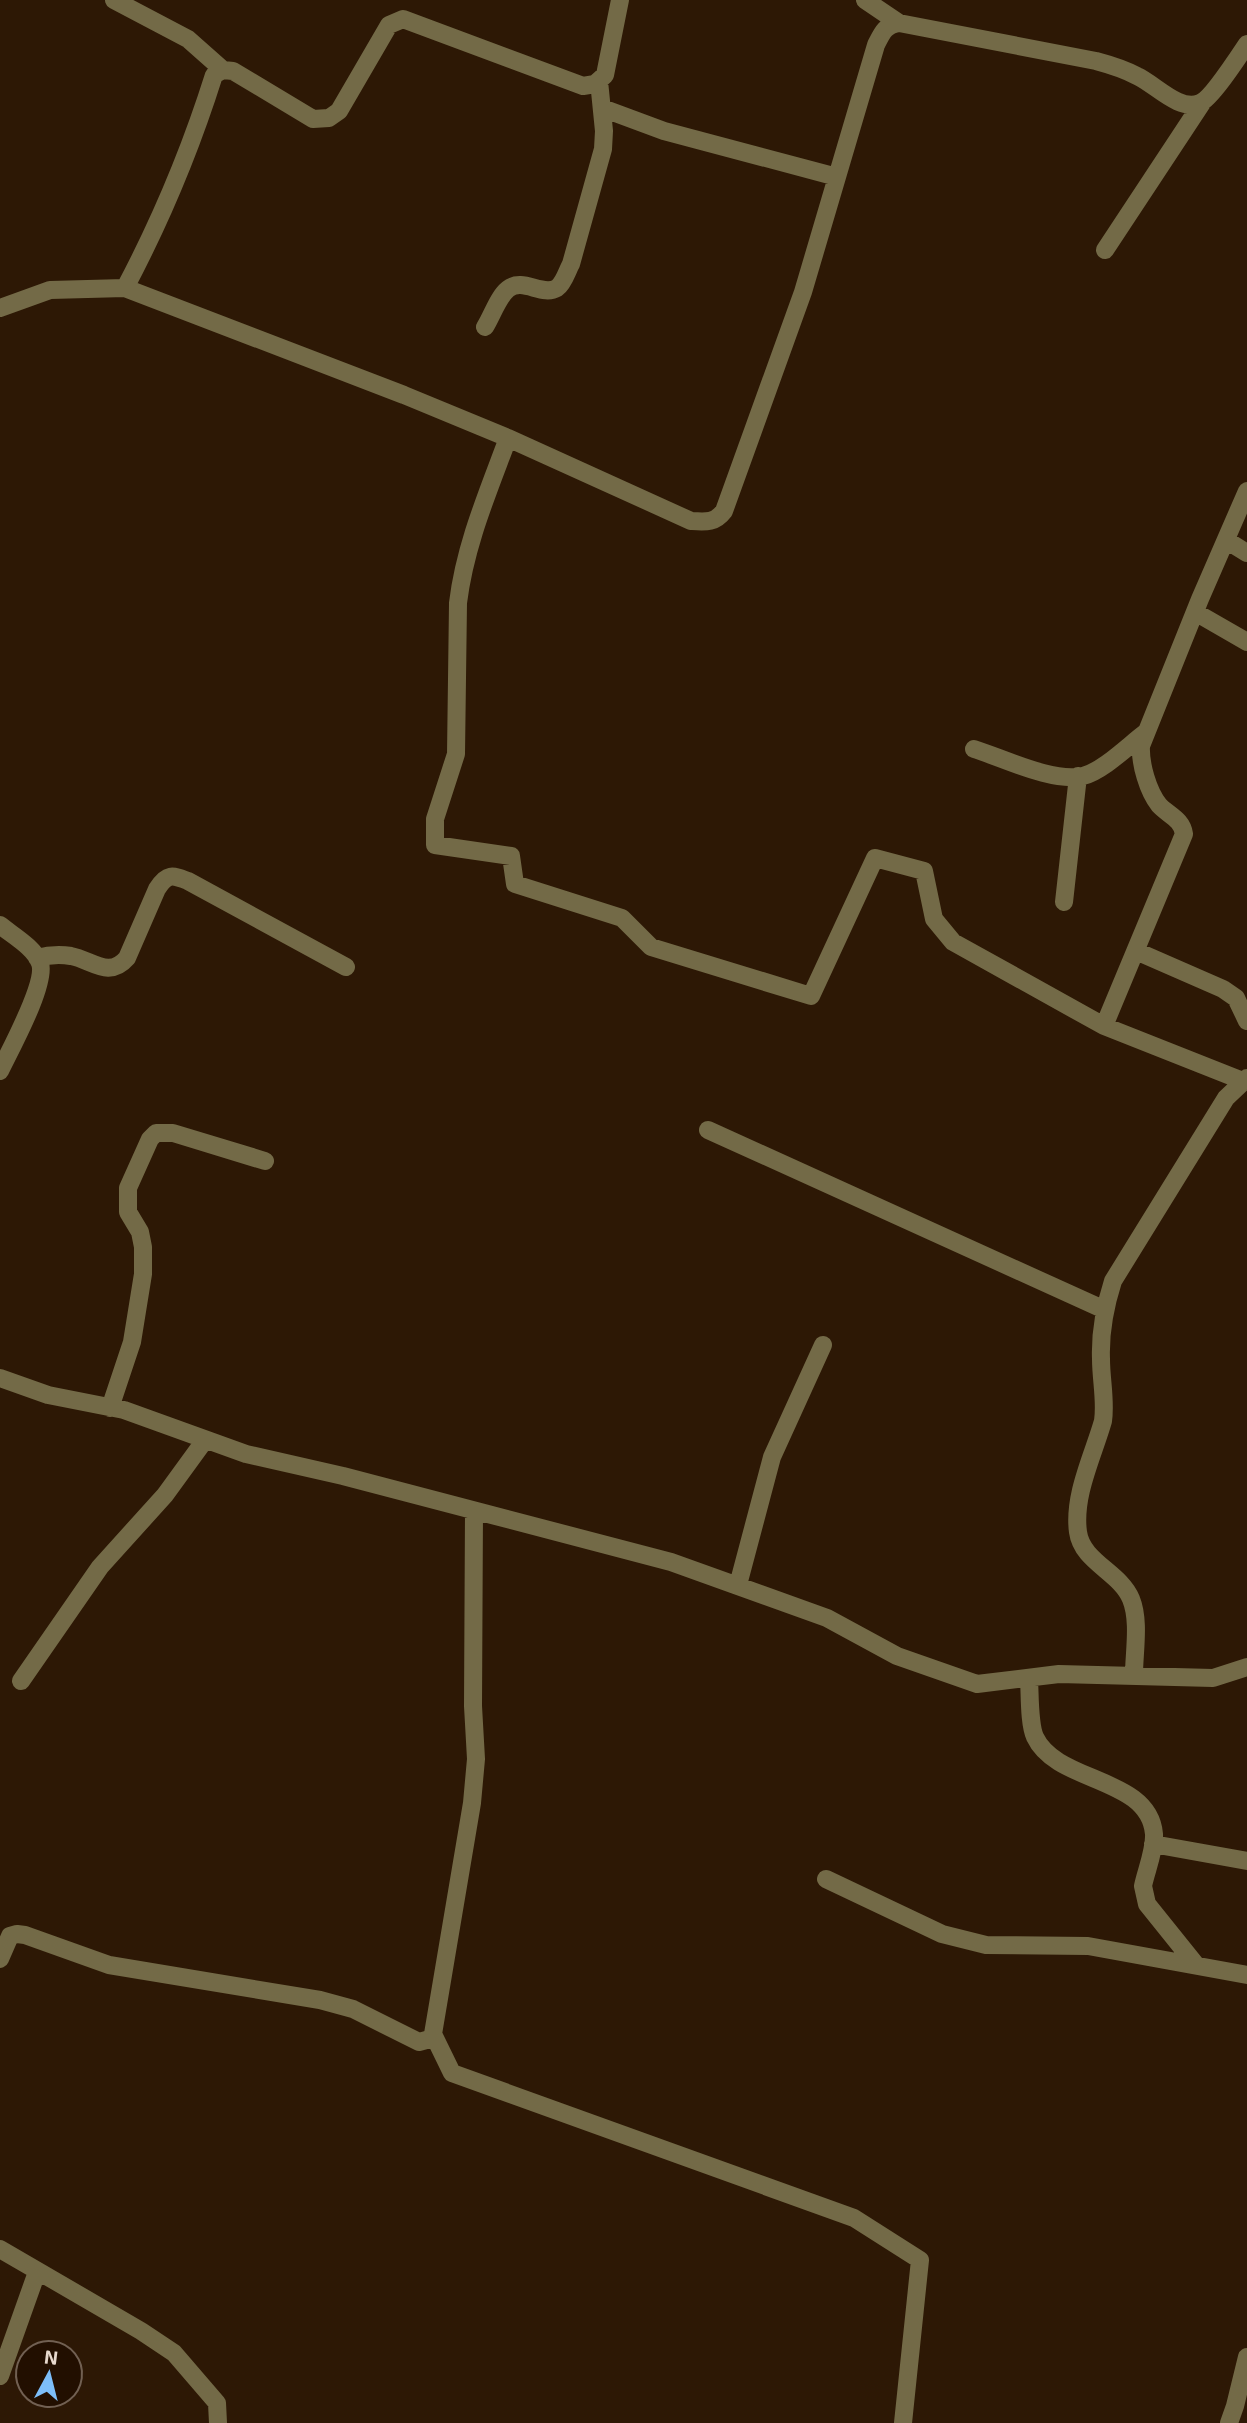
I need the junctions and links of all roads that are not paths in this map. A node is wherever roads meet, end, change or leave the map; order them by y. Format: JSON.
{"nodes":[{"id":1,"x":114,"y":0,"type":"edge"},
{"id":2,"x":620,"y":0,"type":"edge"},
{"id":3,"x":864,"y":0,"type":"edge"},
{"id":4,"x":899,"y":23,"type":"junction"},
{"id":5,"x":1247,"y":44,"type":"edge"},
{"id":6,"x":1240,"y":67,"type":"edge"},
{"id":7,"x":223,"y":70,"type":"junction"},
{"id":8,"x":599,"y":80,"type":"junction"},
{"id":9,"x":1202,"y":103,"type":"junction"},
{"id":10,"x":601,"y":108,"type":"junction"},
{"id":11,"x":837,"y":177,"type":"junction"},
{"id":12,"x":1105,"y":250,"type":"dead end"},
{"id":13,"x":125,"y":288,"type":"junction"},
{"id":14,"x":0,"y":308,"type":"edge"},
{"id":15,"x":485,"y":327,"type":"dead end"},
{"id":16,"x":508,"y":438,"type":"junction"},
{"id":17,"x":1247,"y":491,"type":"edge"},
{"id":18,"x":1226,"y":540,"type":"junction"},
{"id":19,"x":1247,"y":553,"type":"edge"},
{"id":20,"x":1195,"y":612,"type":"junction"},
{"id":21,"x":1247,"y":642,"type":"edge"},
{"id":22,"x":1145,"y":733,"type":"junction"},
{"id":23,"x":974,"y":749,"type":"dead end"},
{"id":24,"x":1078,"y":776,"type":"junction"},
{"id":25,"x":1064,"y":902,"type":"dead end"},
{"id":26,"x":0,"y":925,"type":"edge"},
{"id":27,"x":1136,"y":951,"type":"junction"},
{"id":28,"x":37,"y":958,"type":"junction"},
{"id":29,"x":346,"y":967,"type":"dead end"},
{"id":30,"x":1247,"y":1021,"type":"edge"},
{"id":31,"x":1104,"y":1026,"type":"junction"},
{"id":32,"x":0,"y":1071,"type":"edge"},
{"id":33,"x":1245,"y":1079,"type":"edge"},
{"id":34,"x":708,"y":1130,"type":"dead end"},
{"id":35,"x":265,"y":1161,"type":"dead end"},
{"id":36,"x":1105,"y":1310,"type":"junction"},
{"id":37,"x":823,"y":1345,"type":"dead end"},
{"id":38,"x":0,"y":1378,"type":"edge"},
{"id":39,"x":110,"y":1408,"type":"junction"},
{"id":40,"x":205,"y":1440,"type":"junction"},
{"id":41,"x":474,"y":1511,"type":"junction"},
{"id":42,"x":738,"y":1585,"type":"junction"},
{"id":43,"x":1247,"y":1667,"type":"edge"},
{"id":44,"x":1134,"y":1675,"type":"junction"},
{"id":45,"x":1029,"y":1679,"type":"junction"},
{"id":46,"x":21,"y":1681,"type":"dead end"},
{"id":47,"x":1153,"y":1844,"type":"junction"},
{"id":48,"x":1247,"y":1861,"type":"edge"},
{"id":49,"x":826,"y":1879,"type":"dead end"},
{"id":50,"x":0,"y":1959,"type":"edge"},
{"id":51,"x":1196,"y":1965,"type":"junction"},
{"id":52,"x":1247,"y":1975,"type":"edge"},
{"id":53,"x":433,"y":2034,"type":"junction"},
{"id":54,"x":0,"y":2249,"type":"edge"},
{"id":55,"x":37,"y":2272,"type":"junction"},
{"id":56,"x":1247,"y":2357,"type":"edge"},
{"id":57,"x":0,"y":2376,"type":"edge"},
{"id":58,"x":218,"y":2423,"type":"edge"},
{"id":59,"x":903,"y":2423,"type":"edge"},
{"id":60,"x":1228,"y":2423,"type":"edge"}],
"edges":[{"from":1,"to":7,"type":"street"},
{"from":2,"to":8,"type":"street"},
{"from":3,"to":4,"type":"street"},
{"from":4,"to":9,"type":"street"},
{"from":4,"to":11,"type":"street"},
{"from":5,"to":6,"type":"street"},
{"from":6,"to":9,"type":"street"},
{"from":7,"to":8,"type":"street"},
{"from":7,"to":13,"type":"street"},
{"from":8,"to":10,"type":"street"},
{"from":9,"to":12,"type":"street"},
{"from":10,"to":11,"type":"street"},
{"from":10,"to":15,"type":"street"},
{"from":11,"to":16,"type":"street"},
{"from":13,"to":14,"type":"street"},
{"from":13,"to":16,"type":"street"},
{"from":16,"to":31,"type":"street"},
{"from":17,"to":18,"type":"street"},
{"from":18,"to":19,"type":"street"},
{"from":18,"to":20,"type":"street"},
{"from":20,"to":21,"type":"street"},
{"from":20,"to":22,"type":"street"},
{"from":22,"to":24,"type":"street"},
{"from":22,"to":27,"type":"street"},
{"from":23,"to":24,"type":"street"},
{"from":24,"to":25,"type":"street"},
{"from":26,"to":28,"type":"street"},
{"from":27,"to":30,"type":"street"},
{"from":27,"to":31,"type":"street"},
{"from":28,"to":29,"type":"street"},
{"from":28,"to":32,"type":"street"},
{"from":31,"to":33,"type":"street"},
{"from":33,"to":36,"type":"street"},
{"from":34,"to":36,"type":"street"},
{"from":35,"to":39,"type":"street"},
{"from":36,"to":44,"type":"street"},
{"from":37,"to":42,"type":"street"},
{"from":38,"to":39,"type":"street"},
{"from":39,"to":40,"type":"street"},
{"from":40,"to":41,"type":"street"},
{"from":40,"to":46,"type":"street"},
{"from":41,"to":42,"type":"street"},
{"from":41,"to":53,"type":"street"},
{"from":42,"to":45,"type":"street"},
{"from":43,"to":44,"type":"street"},
{"from":44,"to":45,"type":"street"},
{"from":45,"to":47,"type":"street"},
{"from":47,"to":48,"type":"street"},
{"from":47,"to":51,"type":"street"},
{"from":49,"to":51,"type":"street"},
{"from":50,"to":53,"type":"street"},
{"from":51,"to":52,"type":"street"},
{"from":53,"to":59,"type":"street"},
{"from":54,"to":55,"type":"street"},
{"from":55,"to":57,"type":"street"},
{"from":55,"to":58,"type":"street"},
{"from":56,"to":60,"type":"street"}]}
